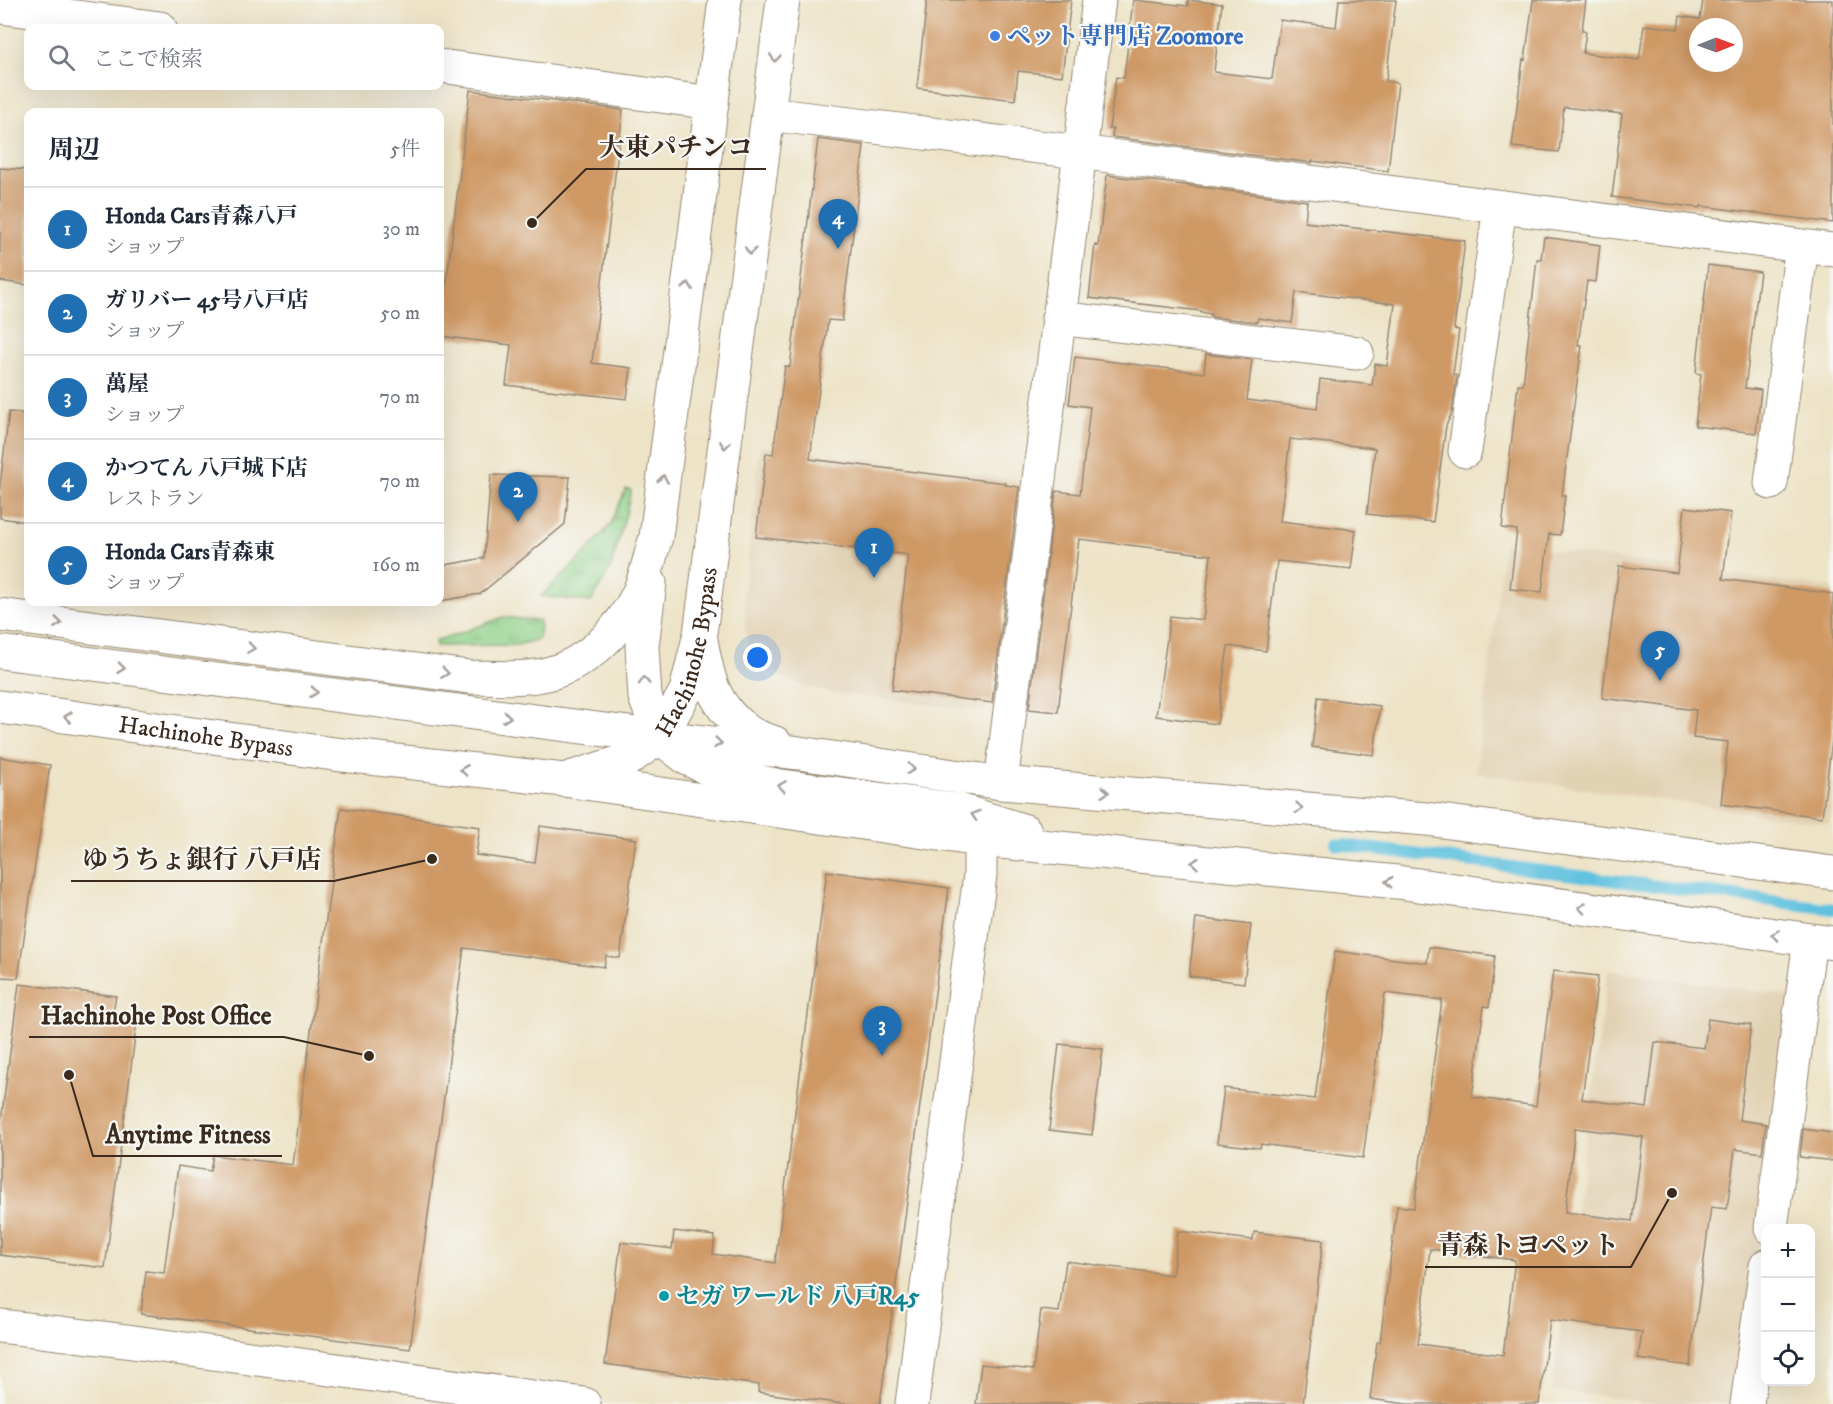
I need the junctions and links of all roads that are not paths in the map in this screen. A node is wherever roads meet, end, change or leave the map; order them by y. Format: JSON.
{"nodes":[{"id":1,"x":725,"y":0,"type":"edge"},
{"id":2,"x":783,"y":0,"type":"edge"},
{"id":3,"x":1100,"y":0,"type":"edge"},
{"id":4,"x":0,"y":7,"type":"edge"},
{"id":5,"x":130,"y":24,"type":"edge"},
{"id":6,"x":444,"y":67,"type":"edge"},
{"id":7,"x":712,"y":103,"type":"junction"},
{"id":8,"x":768,"y":114,"type":"junction"},
{"id":9,"x":1079,"y":152,"type":"junction"},
{"id":10,"x":1500,"y":207,"type":"junction"},
{"id":11,"x":1817,"y":248,"type":"edge"},
{"id":12,"x":1059,"y":318,"type":"junction"},
{"id":13,"x":1357,"y":353,"type":"dead end"},
{"id":14,"x":1465,"y":451,"type":"dead end"},
{"id":15,"x":1771,"y":483,"type":"dead end"},
{"id":16,"x":656,"y":537,"type":"junction"},
{"id":17,"x":0,"y":615,"type":"edge"},
{"id":18,"x":700,"y":634,"type":"junction"},
{"id":19,"x":0,"y":652,"type":"edge"},
{"id":20,"x":0,"y":707,"type":"edge"},
{"id":21,"x":660,"y":737,"type":"junction"},
{"id":22,"x":799,"y":753,"type":"junction"},
{"id":23,"x":564,"y":780,"type":"junction"},
{"id":24,"x":1001,"y":783,"type":"junction"},
{"id":25,"x":980,"y":840,"type":"junction"},
{"id":26,"x":1090,"y":853,"type":"junction"},
{"id":27,"x":1833,"y":873,"type":"edge"},
{"id":28,"x":1821,"y":941,"type":"edge"},
{"id":29,"x":1772,"y":1224,"type":"edge"},
{"id":30,"x":1764,"y":1278,"type":"edge"},
{"id":31,"x":0,"y":1326,"type":"edge"},
{"id":32,"x":584,"y":1404,"type":"edge"},
{"id":33,"x":912,"y":1404,"type":"edge"},
{"id":34,"x":1747,"y":1404,"type":"edge"}],
"edges":[{"from":1,"to":7,"type":"main road"},
{"from":2,"to":8,"type":"main road","name":"Hachinohe Bypass","one_way":true},
{"from":3,"to":9,"type":"main road"},
{"from":4,"to":5,"type":"main road"},
{"from":6,"to":7,"type":"main road"},
{"from":16,"to":7,"type":"main road","one_way":true},
{"from":8,"to":9,"type":"main road"},
{"from":8,"to":18,"type":"main road","name":"Hachinohe Bypass","one_way":true},
{"from":9,"to":10,"type":"main road"},
{"from":9,"to":12,"type":"main road"},
{"from":10,"to":11,"type":"main road"},
{"from":10,"to":14,"type":"main road"},
{"from":11,"to":15,"type":"main road"},
{"from":12,"to":13,"type":"main road"},
{"from":12,"to":24,"type":"main road"},
{"from":17,"to":16,"type":"main road","one_way":true},
{"from":21,"to":16,"type":"main road","one_way":true},
{"from":18,"to":21,"type":"main road","name":"Hachinohe Bypass"},
{"from":18,"to":22,"type":"main road"},
{"from":19,"to":21,"type":"main road","one_way":true},
{"from":23,"to":20,"type":"main road","name":"Hachinohe Bypass","one_way":true},
{"from":21,"to":22,"type":"main road","one_way":true},
{"from":21,"to":23,"type":"main road","name":"Hachinohe Bypass"},
{"from":26,"to":21,"type":"main road","one_way":true},
{"from":22,"to":24,"type":"main road","one_way":true},
{"from":23,"to":25,"type":"main road"},
{"from":24,"to":27,"type":"main road","one_way":true},
{"from":25,"to":26,"type":"main road"},
{"from":25,"to":33,"type":"main road"},
{"from":28,"to":26,"type":"main road","one_way":true},
{"from":28,"to":29,"type":"main road"},
{"from":30,"to":34,"type":"main road"},
{"from":31,"to":32,"type":"main road"}]}
